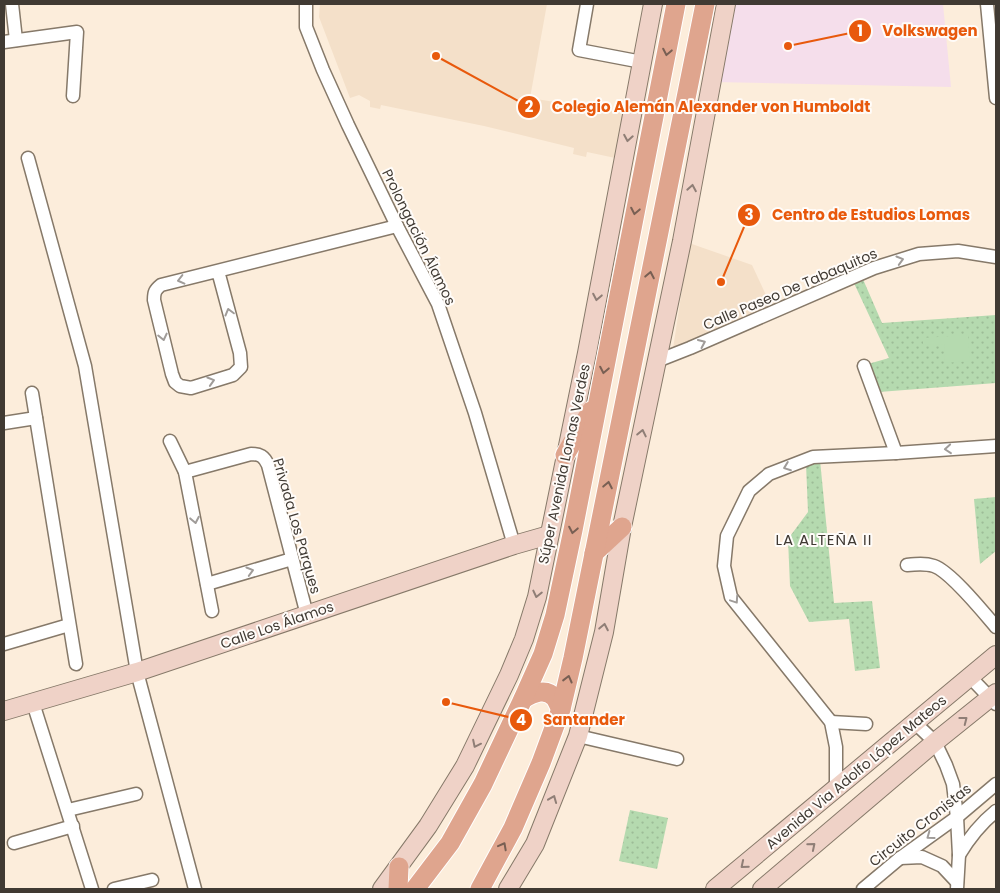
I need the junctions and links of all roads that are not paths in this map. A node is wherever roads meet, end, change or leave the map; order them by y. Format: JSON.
{"nodes":[{"id":1,"x":12,"y":4,"type":"edge"},
{"id":2,"x":306,"y":4,"type":"edge"},
{"id":3,"x":587,"y":4,"type":"edge"},
{"id":4,"x":653,"y":4,"type":"edge"},
{"id":5,"x":676,"y":4,"type":"edge"},
{"id":6,"x":705,"y":4,"type":"edge"},
{"id":7,"x":726,"y":4,"type":"edge"},
{"id":8,"x":990,"y":9,"type":"edge"},
{"id":9,"x":10,"y":41,"type":"edge"},
{"id":10,"x":642,"y":62,"type":"junction"},
{"id":11,"x":73,"y":96,"type":"dead end"},
{"id":12,"x":996,"y":98,"type":"edge"},
{"id":13,"x":28,"y":158,"type":"dead end"},
{"id":14,"x":397,"y":226,"type":"junction"},
{"id":15,"x":996,"y":257,"type":"edge"},
{"id":16,"x":218,"y":271,"type":"junction"},
{"id":17,"x":657,"y":361,"type":"junction"},
{"id":18,"x":864,"y":366,"type":"dead end"},
{"id":19,"x":32,"y":393,"type":"dead end"},
{"id":20,"x":598,"y":400,"type":"junction"},
{"id":21,"x":36,"y":418,"type":"junction"},
{"id":22,"x":4,"y":423,"type":"edge"},
{"id":23,"x":170,"y":441,"type":"dead end"},
{"id":24,"x":996,"y":446,"type":"edge"},
{"id":25,"x":896,"y":453,"type":"junction"},
{"id":26,"x":565,"y":455,"type":"junction"},
{"id":27,"x":185,"y":472,"type":"junction"},
{"id":28,"x":622,"y":527,"type":"junction"},
{"id":29,"x":549,"y":535,"type":"junction"},
{"id":30,"x":514,"y":545,"type":"junction"},
{"id":31,"x":594,"y":553,"type":"junction"},
{"id":32,"x":292,"y":559,"type":"junction"},
{"id":33,"x":907,"y":566,"type":"dead end"},
{"id":34,"x":207,"y":584,"type":"junction"},
{"id":35,"x":212,"y":611,"type":"dead end"},
{"id":36,"x":307,"y":615,"type":"junction"},
{"id":37,"x":69,"y":625,"type":"junction"},
{"id":38,"x":996,"y":628,"type":"edge"},
{"id":39,"x":4,"y":644,"type":"edge"},
{"id":40,"x":996,"y":655,"type":"edge"},
{"id":41,"x":76,"y":664,"type":"dead end"},
{"id":42,"x":137,"y":672,"type":"junction"},
{"id":43,"x":970,"y":677,"type":"junction"},
{"id":44,"x":523,"y":699,"type":"junction"},
{"id":45,"x":994,"y":699,"type":"edge"},
{"id":46,"x":33,"y":703,"type":"junction"},
{"id":47,"x":560,"y":709,"type":"junction"},
{"id":48,"x":4,"y":711,"type":"edge"},
{"id":49,"x":831,"y":722,"type":"junction"},
{"id":50,"x":915,"y":723,"type":"junction"},
{"id":51,"x":866,"y":724,"type":"dead end"},
{"id":52,"x":578,"y":736,"type":"junction"},
{"id":53,"x":935,"y":742,"type":"junction"},
{"id":54,"x":677,"y":759,"type":"dead end"},
{"id":55,"x":996,"y":784,"type":"edge"},
{"id":56,"x":836,"y":787,"type":"junction"},
{"id":57,"x":136,"y":794,"type":"dead end"},
{"id":58,"x":68,"y":810,"type":"junction"},
{"id":59,"x":996,"y":811,"type":"edge"},
{"id":60,"x":957,"y":817,"type":"junction"},
{"id":61,"x":73,"y":826,"type":"junction"},
{"id":62,"x":14,"y":843,"type":"dead end"},
{"id":63,"x":959,"y":855,"type":"junction"},
{"id":64,"x":900,"y":858,"type":"junction"},
{"id":65,"x":399,"y":867,"type":"junction"},
{"id":66,"x":152,"y":880,"type":"dead end"},
{"id":67,"x":957,"y":886,"type":"edge"},
{"id":68,"x":92,"y":889,"type":"edge"},
{"id":69,"x":114,"y":889,"type":"edge"},
{"id":70,"x":195,"y":889,"type":"edge"},
{"id":71,"x":382,"y":889,"type":"edge"},
{"id":72,"x":398,"y":889,"type":"edge"},
{"id":73,"x":415,"y":889,"type":"edge"},
{"id":74,"x":480,"y":889,"type":"edge"},
{"id":75,"x":508,"y":889,"type":"edge"},
{"id":76,"x":715,"y":889,"type":"edge"},
{"id":77,"x":762,"y":889,"type":"edge"},
{"id":78,"x":863,"y":889,"type":"edge"}],
"edges":[{"from":1,"to":9,"type":"street"},
{"from":2,"to":14,"type":"street","name":"Prolongación Álamos"},
{"from":3,"to":10,"type":"street"},
{"from":4,"to":10,"type":"main road","name":"Súper Avenida Lomas Verdes"},
{"from":5,"to":20,"type":"main road","name":"Súper Avenida Lomas Verdes","one_way":true},
{"from":31,"to":6,"type":"main road","one_way":true},
{"from":17,"to":7,"type":"main road","one_way":true},
{"from":8,"to":12,"type":"street"},
{"from":9,"to":11,"type":"street"},
{"from":10,"to":26,"type":"main road","name":"Súper Avenida Lomas Verdes","one_way":true},
{"from":13,"to":42,"type":"street"},
{"from":14,"to":16,"type":"street"},
{"from":14,"to":30,"type":"street","name":"Prolongación Álamos"},
{"from":17,"to":15,"type":"street","name":"Calle Paseo De Tabaquitos","one_way":true},
{"from":16,"to":16,"type":"street","one_way":true},
{"from":28,"to":17,"type":"main road","one_way":true},
{"from":18,"to":25,"type":"street"},
{"from":19,"to":21,"type":"street"},
{"from":20,"to":26,"type":"main road"},
{"from":20,"to":44,"type":"main road","name":"Súper Avenida Lomas Verdes","one_way":true},
{"from":21,"to":22,"type":"street"},
{"from":21,"to":37,"type":"street"},
{"from":23,"to":27,"type":"street"},
{"from":24,"to":25,"type":"street","one_way":true},
{"from":25,"to":49,"type":"street","one_way":true},
{"from":26,"to":29,"type":"main road","name":"Súper Avenida Lomas Verdes"},
{"from":27,"to":32,"type":"street","name":"Privada Los Parques"},
{"from":27,"to":34,"type":"street","one_way":true},
{"from":28,"to":31,"type":"main road"},
{"from":52,"to":28,"type":"main road","one_way":true},
{"from":29,"to":30,"type":"main road","name":"Calle Los Álamos"},
{"from":29,"to":65,"type":"main road","name":"Súper Avenida Lomas Verdes","one_way":true},
{"from":30,"to":36,"type":"main road","name":"Calle Los Álamos"},
{"from":47,"to":31,"type":"main road","one_way":true},
{"from":34,"to":32,"type":"street","one_way":true},
{"from":32,"to":36,"type":"street","name":"Privada Los Parques"},
{"from":33,"to":38,"type":"street"},
{"from":34,"to":35,"type":"street"},
{"from":36,"to":42,"type":"main road","name":"Calle Los Álamos"},
{"from":37,"to":39,"type":"street"},
{"from":37,"to":41,"type":"street"},
{"from":40,"to":43,"type":"main road","name":"Avenida Via Adolfo López Mateos"},
{"from":42,"to":46,"type":"main road","name":"Calle Los Álamos"},
{"from":42,"to":70,"type":"street"},
{"from":43,"to":45,"type":"street"},
{"from":43,"to":50,"type":"main road","name":"Avenida Via Adolfo López Mateos"},
{"from":44,"to":47,"type":"main road"},
{"from":44,"to":73,"type":"main road","name":"Súper Avenida Lomas Verdes"},
{"from":53,"to":45,"type":"main road","name":"Avenida Via Adolfo López Mateos","one_way":true},
{"from":46,"to":48,"type":"main road","name":"Calle Los Álamos"},
{"from":46,"to":58,"type":"street"},
{"from":74,"to":47,"type":"main road","one_way":true},
{"from":49,"to":51,"type":"street"},
{"from":49,"to":56,"type":"street"},
{"from":50,"to":53,"type":"street"},
{"from":50,"to":56,"type":"main road","name":"Avenida Via Adolfo López Mateos"},
{"from":52,"to":54,"type":"street"},
{"from":75,"to":52,"type":"main road","one_way":true},
{"from":53,"to":60,"type":"street"},
{"from":77,"to":53,"type":"main road","name":"Avenida Via Adolfo López Mateos","one_way":true},
{"from":55,"to":60,"type":"street","name":"Circuito Cronistas"},
{"from":56,"to":76,"type":"main road","name":"Avenida Via Adolfo López Mateos","one_way":true},
{"from":57,"to":58,"type":"street"},
{"from":58,"to":61,"type":"street"},
{"from":59,"to":63,"type":"street"},
{"from":60,"to":63,"type":"street"},
{"from":60,"to":64,"type":"street","name":"Circuito Cronistas","one_way":true},
{"from":61,"to":62,"type":"street"},
{"from":61,"to":68,"type":"street"},
{"from":63,"to":67,"type":"street"},
{"from":64,"to":67,"type":"street"},
{"from":64,"to":78,"type":"street","name":"Circuito Cronistas"},
{"from":65,"to":71,"type":"main road","name":"Súper Avenida Lomas Verdes"},
{"from":65,"to":72,"type":"main road"},
{"from":66,"to":69,"type":"street"}]}
